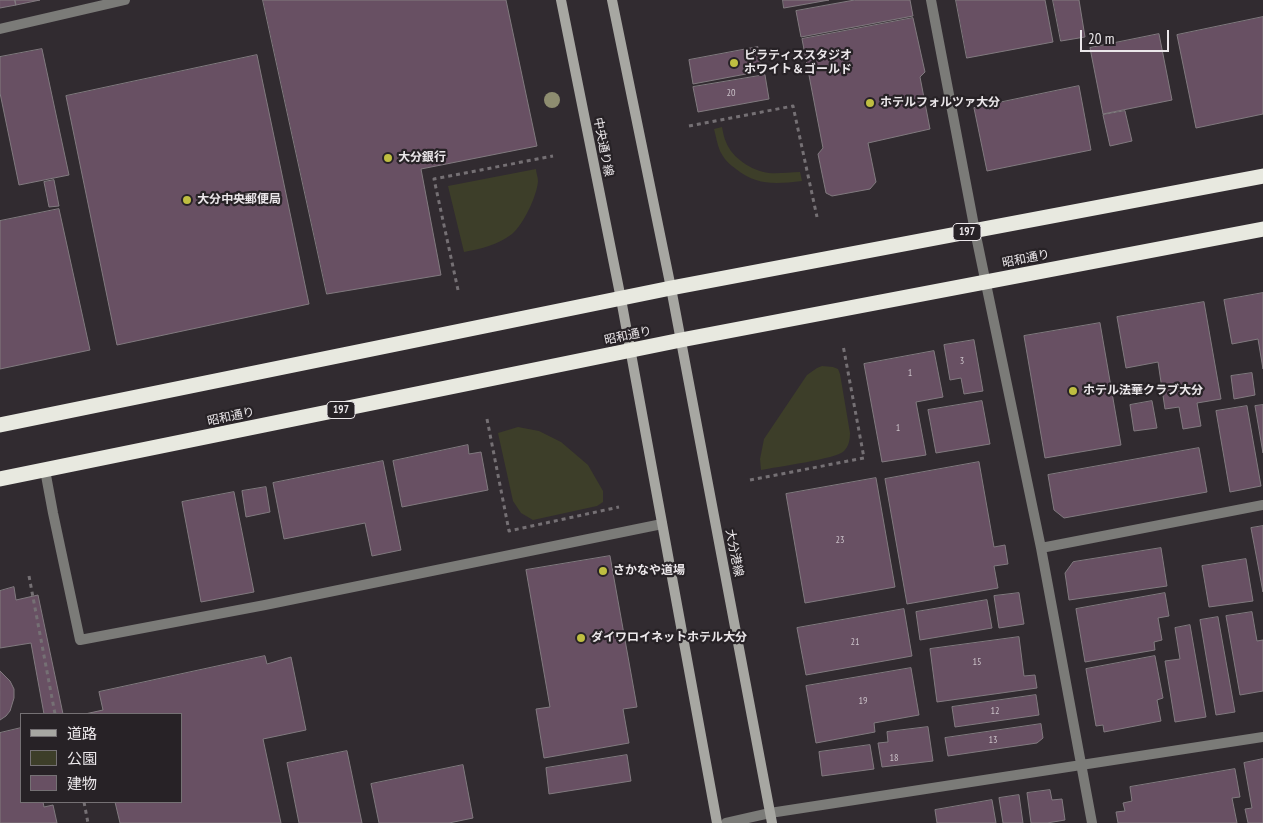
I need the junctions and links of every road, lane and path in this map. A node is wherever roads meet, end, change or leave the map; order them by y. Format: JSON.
{"nodes":[{"id":1,"x":125,"y":0,"type":"edge"},
{"id":2,"x":561,"y":0,"type":"edge"},
{"id":3,"x":612,"y":0,"type":"edge"},
{"id":4,"x":931,"y":0,"type":"edge"},
{"id":5,"x":0,"y":28,"type":"edge"},
{"id":6,"x":689,"y":126,"type":"dead end"},
{"id":7,"x":554,"y":156,"type":"dead end"},
{"id":8,"x":1263,"y":176,"type":"edge"},
{"id":9,"x":817,"y":217,"type":"dead end"},
{"id":10,"x":1263,"y":229,"type":"edge"},
{"id":11,"x":975,"y":231,"type":"junction"},
{"id":12,"x":986,"y":282,"type":"junction"},
{"id":13,"x":672,"y":288,"type":"junction"},
{"id":14,"x":458,"y":290,"type":"dead end"},
{"id":15,"x":621,"y":299,"type":"junction"},
{"id":16,"x":681,"y":340,"type":"junction"},
{"id":17,"x":843,"y":344,"type":"dead end"},
{"id":18,"x":630,"y":351,"type":"junction"},
{"id":19,"x":487,"y":419,"type":"dead end"},
{"id":20,"x":0,"y":425,"type":"edge"},
{"id":21,"x":45,"y":470,"type":"junction"},
{"id":22,"x":0,"y":479,"type":"edge"},
{"id":23,"x":750,"y":480,"type":"dead end"},
{"id":24,"x":1263,"y":505,"type":"edge"},
{"id":25,"x":619,"y":507,"type":"dead end"},
{"id":26,"x":662,"y":524,"type":"junction"},
{"id":27,"x":1041,"y":548,"type":"junction"},
{"id":28,"x":29,"y":576,"type":"dead end"},
{"id":29,"x":55,"y":713,"type":"edge"},
{"id":30,"x":1263,"y":737,"type":"edge"},
{"id":31,"x":1081,"y":765,"type":"junction"},
{"id":32,"x":84,"y":803,"type":"edge"},
{"id":33,"x":771,"y":818,"type":"edge"},
{"id":34,"x":88,"y":823,"type":"edge"},
{"id":35,"x":717,"y":823,"type":"edge"},
{"id":36,"x":726,"y":823,"type":"edge"},
{"id":37,"x":1092,"y":823,"type":"edge"}],
"edges":[{"from":1,"to":5,"type":"street"},
{"from":2,"to":15,"type":"main road","name":"中央通り線"},
{"from":3,"to":13,"type":"main road"},
{"from":4,"to":11,"type":"street"},
{"from":6,"to":9,"type":"path"},
{"from":7,"to":14,"type":"path"},
{"from":8,"to":11,"type":"highway","number":"197"},
{"from":10,"to":12,"type":"highway","name":"昭和通り","number":"197"},
{"from":11,"to":12,"type":"street"},
{"from":11,"to":13,"type":"highway","number":"197"},
{"from":12,"to":16,"type":"highway","name":"昭和通り","number":"197"},
{"from":12,"to":27,"type":"street"},
{"from":13,"to":15,"type":"highway","number":"197"},
{"from":13,"to":16,"type":"main road","name":"大分港線"},
{"from":15,"to":18,"type":"main road"},
{"from":15,"to":20,"type":"highway","number":"197"},
{"from":16,"to":18,"type":"highway","name":"昭和通り","number":"197"},
{"from":16,"to":33,"type":"main road","name":"大分港線"},
{"from":17,"to":23,"type":"path"},
{"from":18,"to":21,"type":"highway","name":"昭和通り","number":"197"},
{"from":18,"to":26,"type":"main road"},
{"from":19,"to":25,"type":"path"},
{"from":21,"to":22,"type":"highway","name":"昭和通り","number":"197"},
{"from":21,"to":26,"type":"street"},
{"from":24,"to":27,"type":"street"},
{"from":26,"to":35,"type":"main road"},
{"from":27,"to":31,"type":"street"},
{"from":28,"to":29,"type":"path"},
{"from":30,"to":31,"type":"street"},
{"from":31,"to":33,"type":"street"},
{"from":31,"to":37,"type":"street"},
{"from":32,"to":34,"type":"path"},
{"from":33,"to":36,"type":"street"}]}
